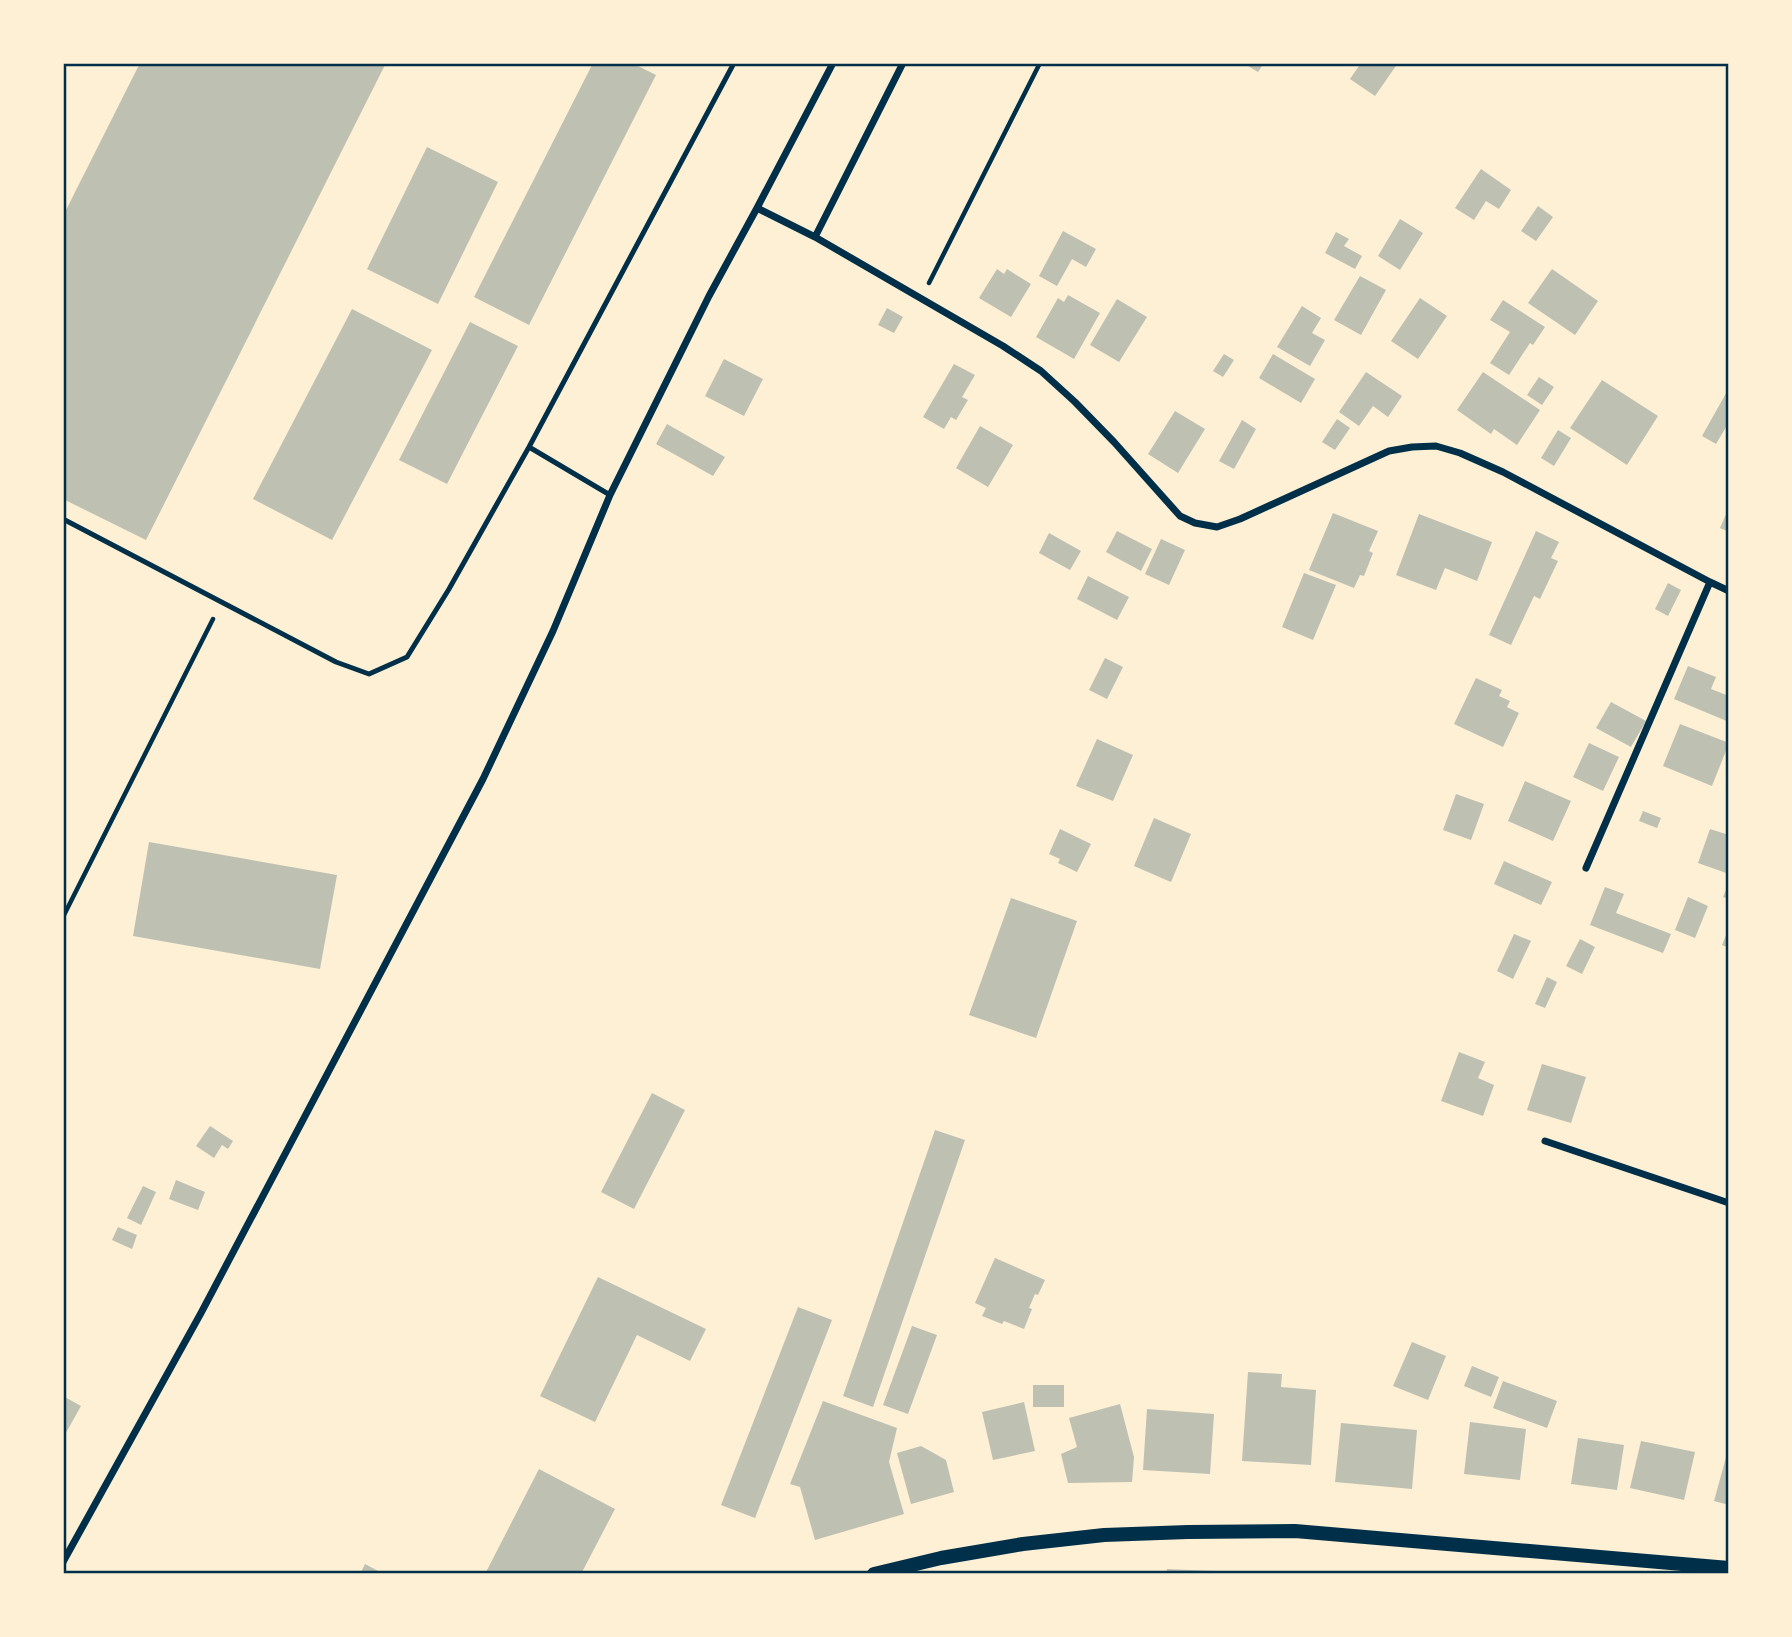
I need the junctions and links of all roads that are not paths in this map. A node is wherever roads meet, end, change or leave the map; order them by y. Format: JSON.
{"nodes":[{"id":1,"x":734,"y":63,"type":"edge"},
{"id":2,"x":833,"y":63,"type":"edge"},
{"id":3,"x":903,"y":63,"type":"edge"},
{"id":4,"x":757,"y":208,"type":"junction"},
{"id":5,"x":815,"y":237,"type":"junction"},
{"id":6,"x":529,"y":447,"type":"junction"},
{"id":7,"x":610,"y":495,"type":"junction"},
{"id":8,"x":63,"y":519,"type":"edge"},
{"id":9,"x":1710,"y":582,"type":"junction"},
{"id":10,"x":1729,"y":591,"type":"edge"},
{"id":11,"x":1586,"y":868,"type":"dead end"},
{"id":12,"x":1545,"y":1141,"type":"dead end"},
{"id":13,"x":1729,"y":1203,"type":"edge"},
{"id":14,"x":63,"y":1562,"type":"edge"},
{"id":15,"x":1729,"y":1569,"type":"edge"},
{"id":16,"x":883,"y":1572,"type":"edge"}],
"edges":[{"from":1,"to":6,"type":"lane"},
{"from":2,"to":4,"type":"street"},
{"from":3,"to":5,"type":"street"},
{"from":4,"to":5,"type":"street"},
{"from":4,"to":7,"type":"street"},
{"from":5,"to":9,"type":"street"},
{"from":6,"to":7,"type":"lane"},
{"from":6,"to":8,"type":"lane"},
{"from":7,"to":14,"type":"street"},
{"from":9,"to":10,"type":"street"},
{"from":9,"to":11,"type":"street"},
{"from":12,"to":13,"type":"street"},
{"from":15,"to":16,"type":"main road"}]}
